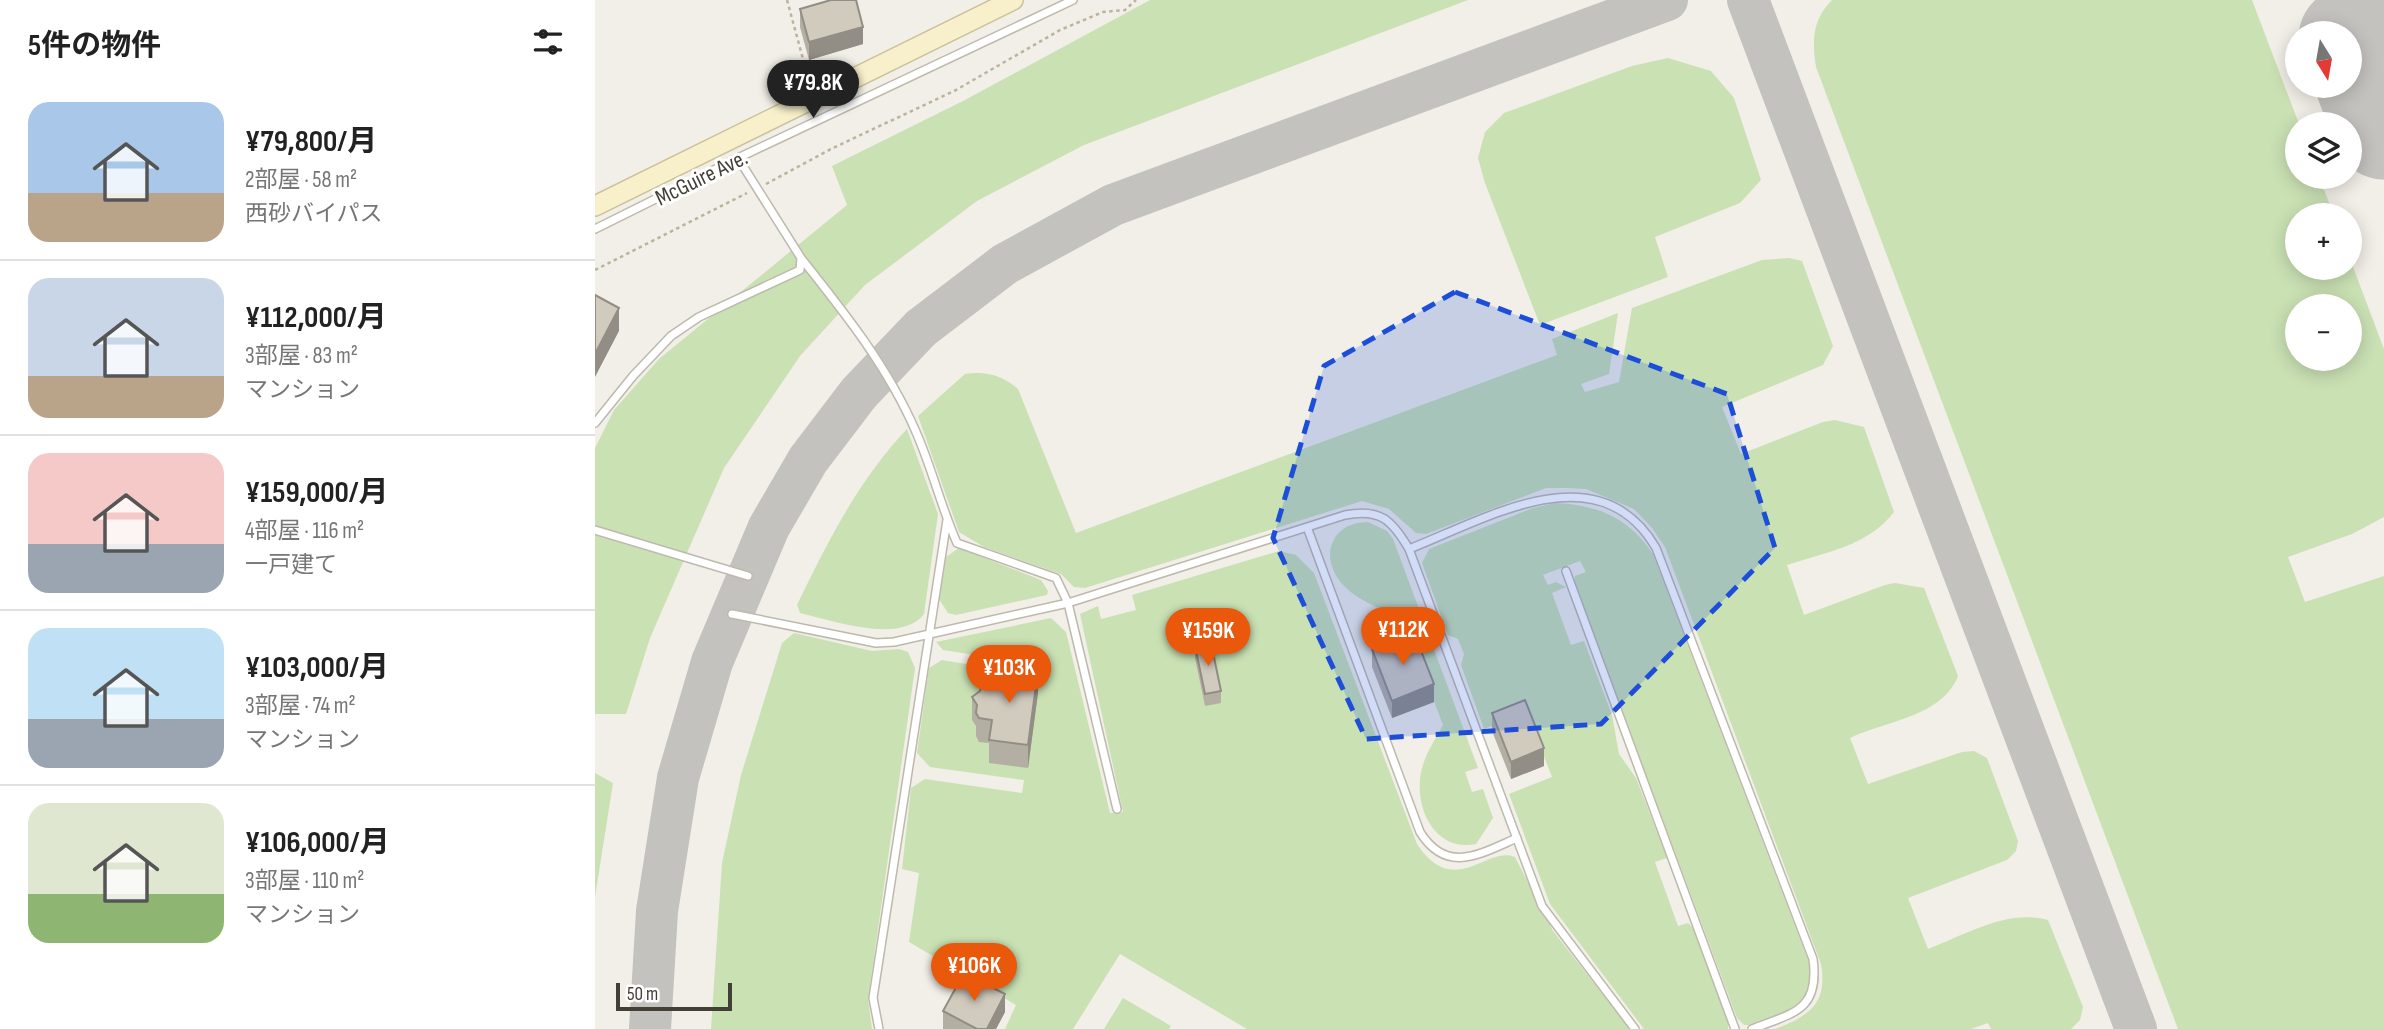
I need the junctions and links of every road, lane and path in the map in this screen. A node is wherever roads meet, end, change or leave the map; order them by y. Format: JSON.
{"nodes":[{"id":1,"x":787,"y":0,"type":"edge"},
{"id":2,"x":1013,"y":0,"type":"edge"},
{"id":3,"x":1073,"y":0,"type":"edge"},
{"id":4,"x":1136,"y":0,"type":"edge"},
{"id":5,"x":814,"y":97,"type":"junction"},
{"id":6,"x":738,"y":158,"type":"junction"},
{"id":7,"x":757,"y":188,"type":"junction"},
{"id":8,"x":595,"y":206,"type":"edge"},
{"id":9,"x":595,"y":229,"type":"edge"},
{"id":10,"x":801,"y":258,"type":"junction"},
{"id":11,"x":595,"y":270,"type":"edge"},
{"id":12,"x":595,"y":423,"type":"edge"},
{"id":13,"x":947,"y":520,"type":"junction"},
{"id":14,"x":1307,"y":527,"type":"junction"},
{"id":15,"x":595,"y":530,"type":"edge"},
{"id":16,"x":1409,"y":549,"type":"junction"},
{"id":17,"x":1566,"y":571,"type":"dead end"},
{"id":18,"x":748,"y":576,"type":"dead end"},
{"id":19,"x":1068,"y":603,"type":"junction"},
{"id":20,"x":732,"y":614,"type":"dead end"},
{"id":21,"x":929,"y":633,"type":"junction"},
{"id":22,"x":1117,"y":809,"type":"dead end"},
{"id":23,"x":1517,"y":838,"type":"junction"},
{"id":24,"x":879,"y":1029,"type":"edge"},
{"id":25,"x":1635,"y":1029,"type":"edge"},
{"id":26,"x":1735,"y":1029,"type":"edge"},
{"id":27,"x":1752,"y":1029,"type":"edge"}],
"edges":[{"from":1,"to":5,"type":"path"},
{"from":2,"to":5,"type":"street"},
{"from":3,"to":6,"type":"lane","name":"McGuire Ave."},
{"from":4,"to":7,"type":"path"},
{"from":5,"to":8,"type":"street"},
{"from":6,"to":7,"type":"lane"},
{"from":6,"to":9,"type":"lane","name":"McGuire Ave."},
{"from":7,"to":10,"type":"lane"},
{"from":7,"to":11,"type":"path"},
{"from":10,"to":12,"type":"lane"},
{"from":10,"to":13,"type":"lane"},
{"from":13,"to":19,"type":"lane"},
{"from":13,"to":21,"type":"lane"},
{"from":14,"to":16,"type":"lane"},
{"from":14,"to":19,"type":"lane"},
{"from":14,"to":23,"type":"lane"},
{"from":15,"to":18,"type":"lane"},
{"from":16,"to":23,"type":"lane"},
{"from":16,"to":27,"type":"lane"},
{"from":17,"to":26,"type":"lane"},
{"from":19,"to":21,"type":"lane"},
{"from":19,"to":22,"type":"lane"},
{"from":20,"to":21,"type":"lane"},
{"from":21,"to":24,"type":"lane"},
{"from":23,"to":25,"type":"lane"}]}
